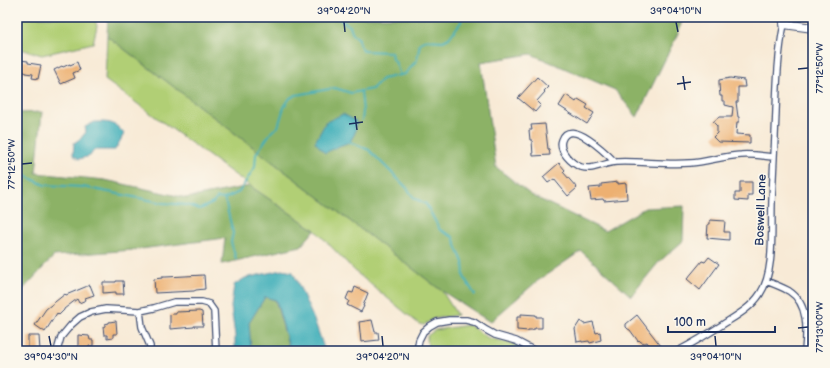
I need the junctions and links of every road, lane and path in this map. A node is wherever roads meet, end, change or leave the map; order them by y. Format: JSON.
{"nodes":[{"id":1,"x":784,"y":20,"type":"edge"},
{"id":2,"x":813,"y":28,"type":"edge"},
{"id":3,"x":774,"y":157,"type":"junction"},
{"id":4,"x":615,"y":162,"type":"junction"},
{"id":5,"x":766,"y":281,"type":"junction"},
{"id":6,"x":140,"y":311,"type":"junction"},
{"id":7,"x":58,"y":351,"type":"edge"},
{"id":8,"x":150,"y":351,"type":"edge"},
{"id":9,"x":216,"y":351,"type":"edge"},
{"id":10,"x":417,"y":351,"type":"edge"},
{"id":11,"x":535,"y":351,"type":"edge"},
{"id":12,"x":678,"y":351,"type":"edge"},
{"id":13,"x":806,"y":351,"type":"edge"}],
"edges":[{"from":1,"to":2,"type":"main road"},
{"from":1,"to":3,"type":"street","name":"Boswell Lane"},
{"from":3,"to":4,"type":"street"},
{"from":3,"to":5,"type":"street","name":"Boswell Lane"},
{"from":4,"to":4,"type":"street"},
{"from":5,"to":12,"type":"street","name":"Boswell Lane"},
{"from":5,"to":13,"type":"street"},
{"from":6,"to":7,"type":"street"},
{"from":6,"to":8,"type":"street"},
{"from":6,"to":9,"type":"street"},
{"from":10,"to":11,"type":"street"}]}
